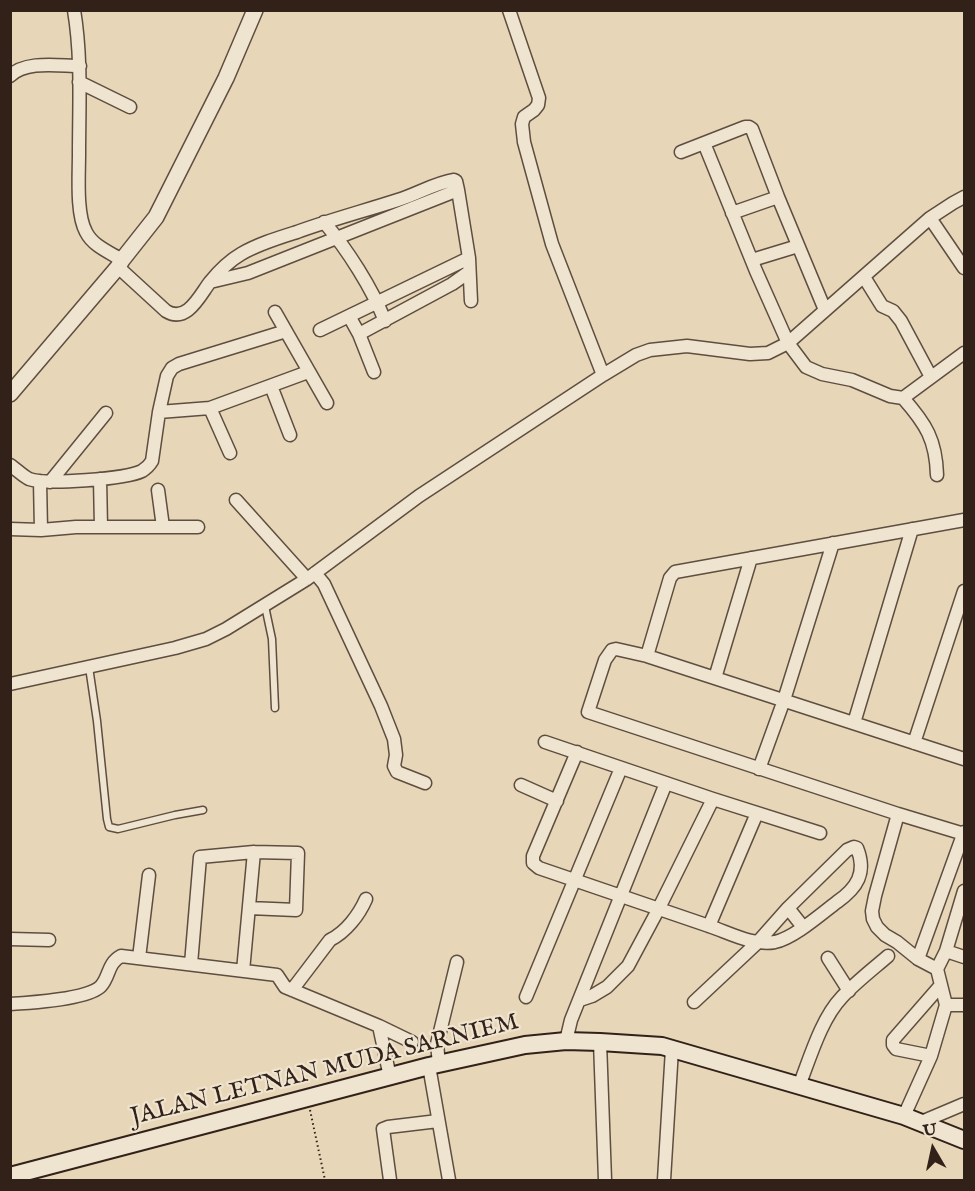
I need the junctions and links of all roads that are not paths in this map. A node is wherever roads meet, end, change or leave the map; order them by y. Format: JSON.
{"nodes":[{"id":1,"x":74,"y":10,"type":"edge"},
{"id":2,"x":255,"y":10,"type":"edge"},
{"id":3,"x":509,"y":10,"type":"edge"},
{"id":4,"x":80,"y":66,"type":"junction"},
{"id":5,"x":10,"y":76,"type":"edge"},
{"id":6,"x":79,"y":82,"type":"junction"},
{"id":7,"x":130,"y":107,"type":"dead end"},
{"id":8,"x":704,"y":143,"type":"junction"},
{"id":9,"x":681,"y":152,"type":"dead end"},
{"id":10,"x":458,"y":190,"type":"junction"},
{"id":11,"x":778,"y":197,"type":"junction"},
{"id":12,"x":964,"y":197,"type":"edge"},
{"id":13,"x":401,"y":199,"type":"junction"},
{"id":14,"x":404,"y":212,"type":"junction"},
{"id":15,"x":354,"y":213,"type":"junction"},
{"id":16,"x":732,"y":213,"type":"junction"},
{"id":17,"x":930,"y":219,"type":"junction"},
{"id":18,"x":324,"y":222,"type":"junction"},
{"id":19,"x":362,"y":229,"type":"junction"},
{"id":20,"x":338,"y":238,"type":"junction"},
{"id":21,"x":798,"y":246,"type":"junction"},
{"id":22,"x":469,"y":258,"type":"junction"},
{"id":23,"x":752,"y":261,"type":"junction"},
{"id":24,"x":120,"y":264,"type":"junction"},
{"id":25,"x":964,"y":268,"type":"edge"},
{"id":26,"x":447,"y":269,"type":"junction"},
{"id":27,"x":469,"y":272,"type":"junction"},
{"id":28,"x":864,"y":277,"type":"junction"},
{"id":29,"x":210,"y":282,"type":"junction"},
{"id":30,"x":452,"y":284,"type":"junction"},
{"id":31,"x":471,"y":301,"type":"dead end"},
{"id":32,"x":377,"y":302,"type":"junction"},
{"id":33,"x":825,"y":310,"type":"junction"},
{"id":34,"x":275,"y":312,"type":"dead end"},
{"id":35,"x":349,"y":316,"type":"junction"},
{"id":36,"x":385,"y":321,"type":"junction"},
{"id":37,"x":320,"y":330,"type":"dead end"},
{"id":38,"x":286,"y":331,"type":"junction"},
{"id":39,"x":359,"y":334,"type":"junction"},
{"id":40,"x":788,"y":343,"type":"junction"},
{"id":41,"x":964,"y":353,"type":"edge"},
{"id":42,"x":308,"y":372,"type":"junction"},
{"id":43,"x":374,"y":372,"type":"dead end"},
{"id":44,"x":603,"y":375,"type":"junction"},
{"id":45,"x":931,"y":377,"type":"junction"},
{"id":46,"x":271,"y":386,"type":"junction"},
{"id":47,"x":10,"y":394,"type":"edge"},
{"id":48,"x":903,"y":398,"type":"junction"},
{"id":49,"x":327,"y":403,"type":"dead end"},
{"id":50,"x":210,"y":408,"type":"junction"},
{"id":51,"x":159,"y":412,"type":"junction"},
{"id":52,"x":106,"y":413,"type":"dead end"},
{"id":53,"x":290,"y":435,"type":"dead end"},
{"id":54,"x":230,"y":453,"type":"dead end"},
{"id":55,"x":10,"y":465,"type":"edge"},
{"id":56,"x":937,"y":476,"type":"dead end"},
{"id":57,"x":100,"y":478,"type":"junction"},
{"id":58,"x":45,"y":481,"type":"junction"},
{"id":59,"x":158,"y":490,"type":"dead end"},
{"id":60,"x":236,"y":500,"type":"dead end"},
{"id":61,"x":964,"y":520,"type":"edge"},
{"id":62,"x":101,"y":527,"type":"junction"},
{"id":63,"x":163,"y":527,"type":"junction"},
{"id":64,"x":198,"y":527,"type":"dead end"},
{"id":65,"x":912,"y":529,"type":"junction"},
{"id":66,"x":10,"y":530,"type":"edge"},
{"id":67,"x":41,"y":530,"type":"junction"},
{"id":68,"x":832,"y":543,"type":"junction"},
{"id":69,"x":751,"y":558,"type":"junction"},
{"id":70,"x":311,"y":576,"type":"junction"},
{"id":71,"x":964,"y":591,"type":"edge"},
{"id":72,"x":265,"y":606,"type":"junction"},
{"id":73,"x":647,"y":656,"type":"junction"},
{"id":74,"x":88,"y":666,"type":"junction"},
{"id":75,"x":715,"y":678,"type":"junction"},
{"id":76,"x":10,"y":684,"type":"edge"},
{"id":77,"x":784,"y":700,"type":"junction"},
{"id":78,"x":275,"y":708,"type":"dead end"},
{"id":79,"x":854,"y":723,"type":"junction"},
{"id":80,"x":545,"y":742,"type":"dead end"},
{"id":81,"x":914,"y":743,"type":"junction"},
{"id":82,"x":577,"y":752,"type":"junction"},
{"id":83,"x":964,"y":759,"type":"edge"},
{"id":84,"x":621,"y":768,"type":"junction"},
{"id":85,"x":759,"y":769,"type":"junction"},
{"id":86,"x":425,"y":783,"type":"dead end"},
{"id":87,"x":666,"y":783,"type":"junction"},
{"id":88,"x":521,"y":785,"type":"dead end"},
{"id":89,"x":713,"y":799,"type":"junction"},
{"id":90,"x":557,"y":801,"type":"junction"},
{"id":91,"x":203,"y":810,"type":"dead end"},
{"id":92,"x":757,"y":813,"type":"junction"},
{"id":93,"x":898,"y":814,"type":"junction"},
{"id":94,"x":820,"y":833,"type":"dead end"},
{"id":95,"x":964,"y":833,"type":"edge"},
{"id":96,"x":254,"y":852,"type":"junction"},
{"id":97,"x":149,"y":875,"type":"dead end"},
{"id":98,"x":574,"y":880,"type":"junction"},
{"id":99,"x":964,"y":891,"type":"edge"},
{"id":100,"x":621,"y":896,"type":"junction"},
{"id":101,"x":366,"y":899,"type":"dead end"},
{"id":102,"x":249,"y":908,"type":"junction"},
{"id":103,"x":788,"y":908,"type":"junction"},
{"id":104,"x":658,"y":910,"type":"junction"},
{"id":105,"x":709,"y":926,"type":"junction"},
{"id":106,"x":803,"y":927,"type":"junction"},
{"id":107,"x":10,"y":939,"type":"edge"},
{"id":108,"x":48,"y":940,"type":"dead end"},
{"id":109,"x":757,"y":943,"type":"junction"},
{"id":110,"x":946,"y":951,"type":"junction"},
{"id":111,"x":888,"y":956,"type":"dead end"},
{"id":112,"x":964,"y":957,"type":"edge"},
{"id":113,"x":139,"y":958,"type":"junction"},
{"id":114,"x":828,"y":958,"type":"dead end"},
{"id":115,"x":918,"y":958,"type":"junction"},
{"id":116,"x":457,"y":962,"type":"dead end"},
{"id":117,"x":191,"y":964,"type":"junction"},
{"id":118,"x":937,"y":969,"type":"junction"},
{"id":119,"x":243,"y":971,"type":"junction"},
{"id":120,"x":941,"y":985,"type":"junction"},
{"id":121,"x":292,"y":990,"type":"junction"},
{"id":122,"x":849,"y":991,"type":"junction"},
{"id":123,"x":526,"y":997,"type":"dead end"},
{"id":124,"x":580,"y":1000,"type":"junction"},
{"id":125,"x":694,"y":1002,"type":"dead end"},
{"id":126,"x":10,"y":1004,"type":"edge"},
{"id":127,"x":946,"y":1005,"type":"junction"},
{"id":128,"x":964,"y":1005,"type":"edge"},
{"id":129,"x":379,"y":1026,"type":"junction"},
{"id":130,"x":566,"y":1041,"type":"junction"},
{"id":131,"x":412,"y":1042,"type":"dead end"},
{"id":132,"x":600,"y":1042,"type":"junction"},
{"id":133,"x":672,"y":1049,"type":"junction"},
{"id":134,"x":931,"y":1056,"type":"junction"},
{"id":135,"x":434,"y":1065,"type":"junction"},
{"id":136,"x":390,"y":1077,"type":"junction"},
{"id":137,"x":799,"y":1086,"type":"junction"},
{"id":138,"x":964,"y":1104,"type":"edge"},
{"id":139,"x":904,"y":1116,"type":"junction"},
{"id":140,"x":438,"y":1121,"type":"junction"},
{"id":141,"x":920,"y":1123,"type":"junction"},
{"id":142,"x":964,"y":1140,"type":"edge"},
{"id":143,"x":34,"y":1175,"type":"edge"},
{"id":144,"x":10,"y":1176,"type":"edge"},
{"id":145,"x":390,"y":1180,"type":"edge"},
{"id":146,"x":448,"y":1180,"type":"edge"},
{"id":147,"x":605,"y":1180,"type":"edge"},
{"id":148,"x":664,"y":1180,"type":"edge"}],
"edges":[{"from":1,"to":4,"type":"street"},
{"from":2,"to":24,"type":"street"},
{"from":3,"to":44,"type":"street"},
{"from":4,"to":5,"type":"street"},
{"from":4,"to":6,"type":"street"},
{"from":6,"to":7,"type":"street"},
{"from":6,"to":24,"type":"street"},
{"from":8,"to":9,"type":"street"},
{"from":8,"to":11,"type":"street"},
{"from":8,"to":16,"type":"street"},
{"from":10,"to":13,"type":"street"},
{"from":10,"to":14,"type":"street"},
{"from":10,"to":22,"type":"street"},
{"from":11,"to":16,"type":"street"},
{"from":11,"to":21,"type":"street"},
{"from":12,"to":17,"type":"street"},
{"from":13,"to":14,"type":"street"},
{"from":13,"to":15,"type":"street"},
{"from":14,"to":19,"type":"street"},
{"from":15,"to":18,"type":"street"},
{"from":15,"to":19,"type":"street"},
{"from":16,"to":23,"type":"street"},
{"from":17,"to":25,"type":"street"},
{"from":17,"to":28,"type":"street"},
{"from":18,"to":20,"type":"street"},
{"from":18,"to":29,"type":"street"},
{"from":19,"to":20,"type":"street"},
{"from":20,"to":29,"type":"street"},
{"from":20,"to":32,"type":"street"},
{"from":21,"to":23,"type":"street"},
{"from":21,"to":33,"type":"street"},
{"from":22,"to":26,"type":"street"},
{"from":22,"to":27,"type":"street"},
{"from":23,"to":40,"type":"street"},
{"from":24,"to":29,"type":"street"},
{"from":24,"to":47,"type":"street"},
{"from":26,"to":30,"type":"street"},
{"from":26,"to":32,"type":"street"},
{"from":27,"to":30,"type":"street"},
{"from":27,"to":31,"type":"street"},
{"from":28,"to":33,"type":"street"},
{"from":28,"to":45,"type":"street"},
{"from":30,"to":36,"type":"street"},
{"from":32,"to":35,"type":"street"},
{"from":32,"to":36,"type":"street"},
{"from":33,"to":40,"type":"street"},
{"from":34,"to":38,"type":"street"},
{"from":35,"to":37,"type":"street"},
{"from":35,"to":39,"type":"street"},
{"from":36,"to":39,"type":"street"},
{"from":38,"to":42,"type":"street"},
{"from":38,"to":51,"type":"street"},
{"from":39,"to":43,"type":"street"},
{"from":40,"to":44,"type":"street"},
{"from":40,"to":48,"type":"street"},
{"from":41,"to":45,"type":"street"},
{"from":42,"to":46,"type":"street"},
{"from":42,"to":49,"type":"street"},
{"from":44,"to":70,"type":"street"},
{"from":45,"to":48,"type":"street"},
{"from":46,"to":50,"type":"street"},
{"from":46,"to":53,"type":"street"},
{"from":48,"to":56,"type":"street"},
{"from":50,"to":51,"type":"street"},
{"from":50,"to":54,"type":"street"},
{"from":51,"to":57,"type":"street"},
{"from":52,"to":58,"type":"street"},
{"from":55,"to":58,"type":"street"},
{"from":57,"to":58,"type":"street"},
{"from":57,"to":62,"type":"street"},
{"from":58,"to":67,"type":"street"},
{"from":59,"to":63,"type":"street"},
{"from":60,"to":70,"type":"street"},
{"from":61,"to":65,"type":"street"},
{"from":62,"to":63,"type":"street"},
{"from":62,"to":67,"type":"street"},
{"from":63,"to":64,"type":"street"},
{"from":65,"to":68,"type":"street"},
{"from":65,"to":79,"type":"street"},
{"from":66,"to":67,"type":"street"},
{"from":68,"to":69,"type":"street"},
{"from":68,"to":77,"type":"street"},
{"from":69,"to":73,"type":"street"},
{"from":69,"to":75,"type":"street"},
{"from":70,"to":72,"type":"street"},
{"from":70,"to":86,"type":"street"},
{"from":71,"to":81,"type":"street"},
{"from":72,"to":74,"type":"street"},
{"from":72,"to":78,"type":"lane"},
{"from":73,"to":75,"type":"street"},
{"from":73,"to":85,"type":"street"},
{"from":74,"to":76,"type":"street"},
{"from":74,"to":91,"type":"lane"},
{"from":75,"to":77,"type":"street"},
{"from":77,"to":79,"type":"street"},
{"from":77,"to":85,"type":"street"},
{"from":79,"to":81,"type":"street"},
{"from":80,"to":82,"type":"street"},
{"from":81,"to":83,"type":"street"},
{"from":82,"to":84,"type":"street"},
{"from":82,"to":90,"type":"street"},
{"from":84,"to":87,"type":"street"},
{"from":84,"to":98,"type":"street"},
{"from":85,"to":93,"type":"street"},
{"from":87,"to":89,"type":"street"},
{"from":87,"to":100,"type":"street"},
{"from":88,"to":90,"type":"street"},
{"from":89,"to":92,"type":"street"},
{"from":89,"to":104,"type":"street"},
{"from":90,"to":98,"type":"street"},
{"from":92,"to":94,"type":"street"},
{"from":92,"to":105,"type":"street"},
{"from":93,"to":95,"type":"street"},
{"from":93,"to":115,"type":"street"},
{"from":95,"to":115,"type":"street"},
{"from":96,"to":102,"type":"street"},
{"from":96,"to":102,"type":"street"},
{"from":96,"to":117,"type":"street"},
{"from":97,"to":113,"type":"street"},
{"from":98,"to":100,"type":"street"},
{"from":98,"to":123,"type":"street"},
{"from":99,"to":110,"type":"street"},
{"from":100,"to":104,"type":"street"},
{"from":100,"to":124,"type":"street"},
{"from":101,"to":121,"type":"street"},
{"from":102,"to":119,"type":"street"},
{"from":103,"to":106,"type":"street"},
{"from":103,"to":106,"type":"street"},
{"from":103,"to":109,"type":"street"},
{"from":104,"to":105,"type":"street"},
{"from":104,"to":124,"type":"street"},
{"from":105,"to":109,"type":"street"},
{"from":106,"to":109,"type":"street"},
{"from":107,"to":108,"type":"street"},
{"from":109,"to":125,"type":"street"},
{"from":110,"to":112,"type":"street"},
{"from":110,"to":118,"type":"street"},
{"from":111,"to":122,"type":"street"},
{"from":113,"to":117,"type":"street"},
{"from":113,"to":126,"type":"street"},
{"from":114,"to":122,"type":"street"},
{"from":115,"to":118,"type":"street"},
{"from":116,"to":135,"type":"street"},
{"from":117,"to":119,"type":"street"},
{"from":118,"to":120,"type":"street"},
{"from":119,"to":121,"type":"street"},
{"from":120,"to":127,"type":"street"},
{"from":120,"to":134,"type":"street"},
{"from":121,"to":129,"type":"street"},
{"from":122,"to":137,"type":"street"},
{"from":124,"to":130,"type":"street"},
{"from":127,"to":128,"type":"street"},
{"from":127,"to":134,"type":"street"},
{"from":129,"to":131,"type":"street"},
{"from":129,"to":136,"type":"street"},
{"from":130,"to":132,"type":"main road","name":"JALAN LETNAN MUDA SARNIEM"},
{"from":130,"to":135,"type":"main road","name":"JALAN LETNAN MUDA SARNIEM"},
{"from":132,"to":133,"type":"main road","name":"JALAN LETNAN MUDA SARNIEM"},
{"from":132,"to":147,"type":"street"},
{"from":133,"to":137,"type":"main road","name":"JALAN LETNAN MUDA SARNIEM"},
{"from":133,"to":148,"type":"street"},
{"from":134,"to":139,"type":"street"},
{"from":135,"to":136,"type":"main road","name":"JALAN LETNAN MUDA SARNIEM"},
{"from":135,"to":140,"type":"street"},
{"from":136,"to":143,"type":"main road","name":"JALAN LETNAN MUDA SARNIEM"},
{"from":137,"to":139,"type":"main road","name":"JALAN LETNAN MUDA SARNIEM"},
{"from":138,"to":141,"type":"street"},
{"from":139,"to":141,"type":"main road","name":"JALAN LETNAN MUDA SARNIEM"},
{"from":140,"to":145,"type":"street"},
{"from":140,"to":146,"type":"street"},
{"from":141,"to":142,"type":"main road","name":"JALAN LETNAN MUDA SARNIEM"},
{"from":143,"to":144,"type":"main road","name":"JALAN LETNAN MUDA SARNIEM"}]}
